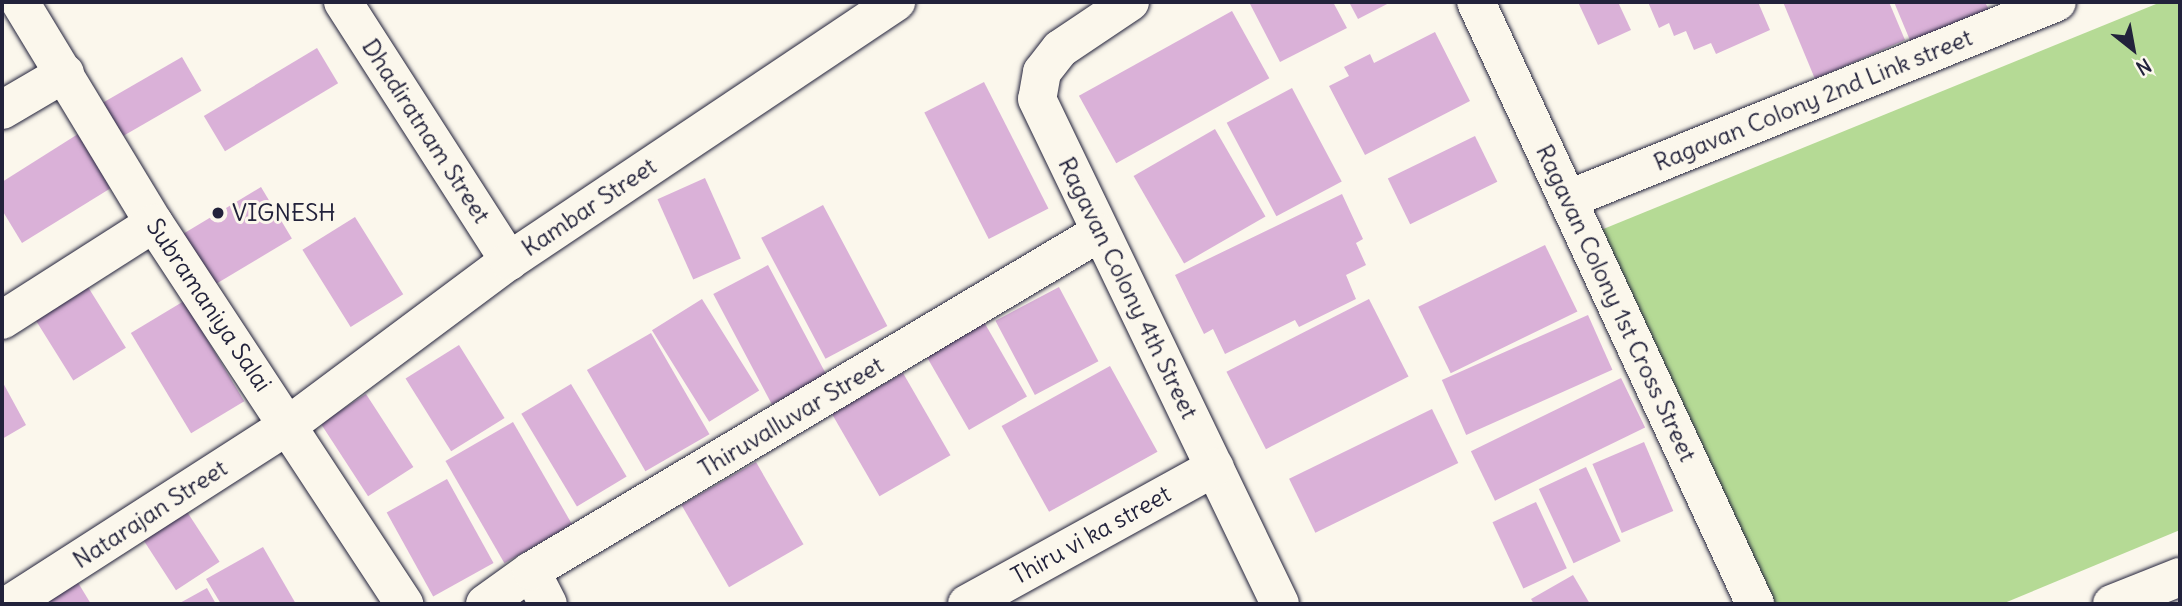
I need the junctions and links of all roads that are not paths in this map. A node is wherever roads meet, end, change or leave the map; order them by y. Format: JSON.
{"nodes":[{"id":1,"x":20,"y":2,"type":"edge"},
{"id":2,"x":343,"y":2,"type":"edge"},
{"id":3,"x":896,"y":2,"type":"edge"},
{"id":4,"x":1130,"y":2,"type":"edge"},
{"id":5,"x":1476,"y":2,"type":"edge"},
{"id":6,"x":2056,"y":2,"type":"edge"},
{"id":7,"x":65,"y":73,"type":"junction"},
{"id":8,"x":2,"y":110,"type":"edge"},
{"id":9,"x":1569,"y":199,"type":"junction"},
{"id":10,"x":153,"y":223,"type":"junction"},
{"id":11,"x":1099,"y":233,"type":"junction"},
{"id":12,"x":509,"y":261,"type":"junction"},
{"id":13,"x":2,"y":320,"type":"edge"},
{"id":14,"x":290,"y":424,"type":"junction"},
{"id":15,"x":1215,"y":467,"type":"junction"},
{"id":16,"x":531,"y":571,"type":"junction"},
{"id":17,"x":2180,"y":577,"type":"edge"},
{"id":18,"x":10,"y":604,"type":"edge"},
{"id":19,"x":404,"y":604,"type":"edge"},
{"id":20,"x":485,"y":604,"type":"edge"},
{"id":21,"x":548,"y":604,"type":"edge"},
{"id":22,"x":967,"y":604,"type":"edge"},
{"id":23,"x":1280,"y":604,"type":"edge"},
{"id":24,"x":1755,"y":604,"type":"edge"},
{"id":25,"x":2112,"y":604,"type":"edge"}],
"edges":[{"from":1,"to":7,"type":"street","name":"Subramaniya Salai"},
{"from":2,"to":12,"type":"street","name":"Dhadiratnam Street"},
{"from":3,"to":12,"type":"street","name":"Kambar Street"},
{"from":4,"to":11,"type":"street","name":"Ragavan Colony 4th Street"},
{"from":5,"to":9,"type":"street","name":"Ragavan Colony 1st Cross Street"},
{"from":6,"to":9,"type":"street","name":"Ragavan Colony 2nd Link street"},
{"from":7,"to":8,"type":"street"},
{"from":7,"to":10,"type":"street","name":"Subramaniya Salai"},
{"from":9,"to":24,"type":"street","name":"Ragavan Colony 1st Cross Street"},
{"from":10,"to":13,"type":"street"},
{"from":10,"to":14,"type":"street","name":"Subramaniya Salai"},
{"from":11,"to":15,"type":"street","name":"Ragavan Colony 4th Street"},
{"from":11,"to":16,"type":"street","name":"Thiruvalluvar Street"},
{"from":12,"to":14,"type":"street","name":"Kambar Street"},
{"from":14,"to":18,"type":"street","name":"Natarajan Street"},
{"from":14,"to":19,"type":"street","name":"Subramaniya Salai"},
{"from":15,"to":22,"type":"street","name":"Thiru vi ka street"},
{"from":15,"to":23,"type":"street","name":"Ragavan Colony 4th Street"},
{"from":16,"to":20,"type":"street","name":"Thiruvalluvar Street"},
{"from":16,"to":21,"type":"street"},
{"from":17,"to":25,"type":"street"}]}
